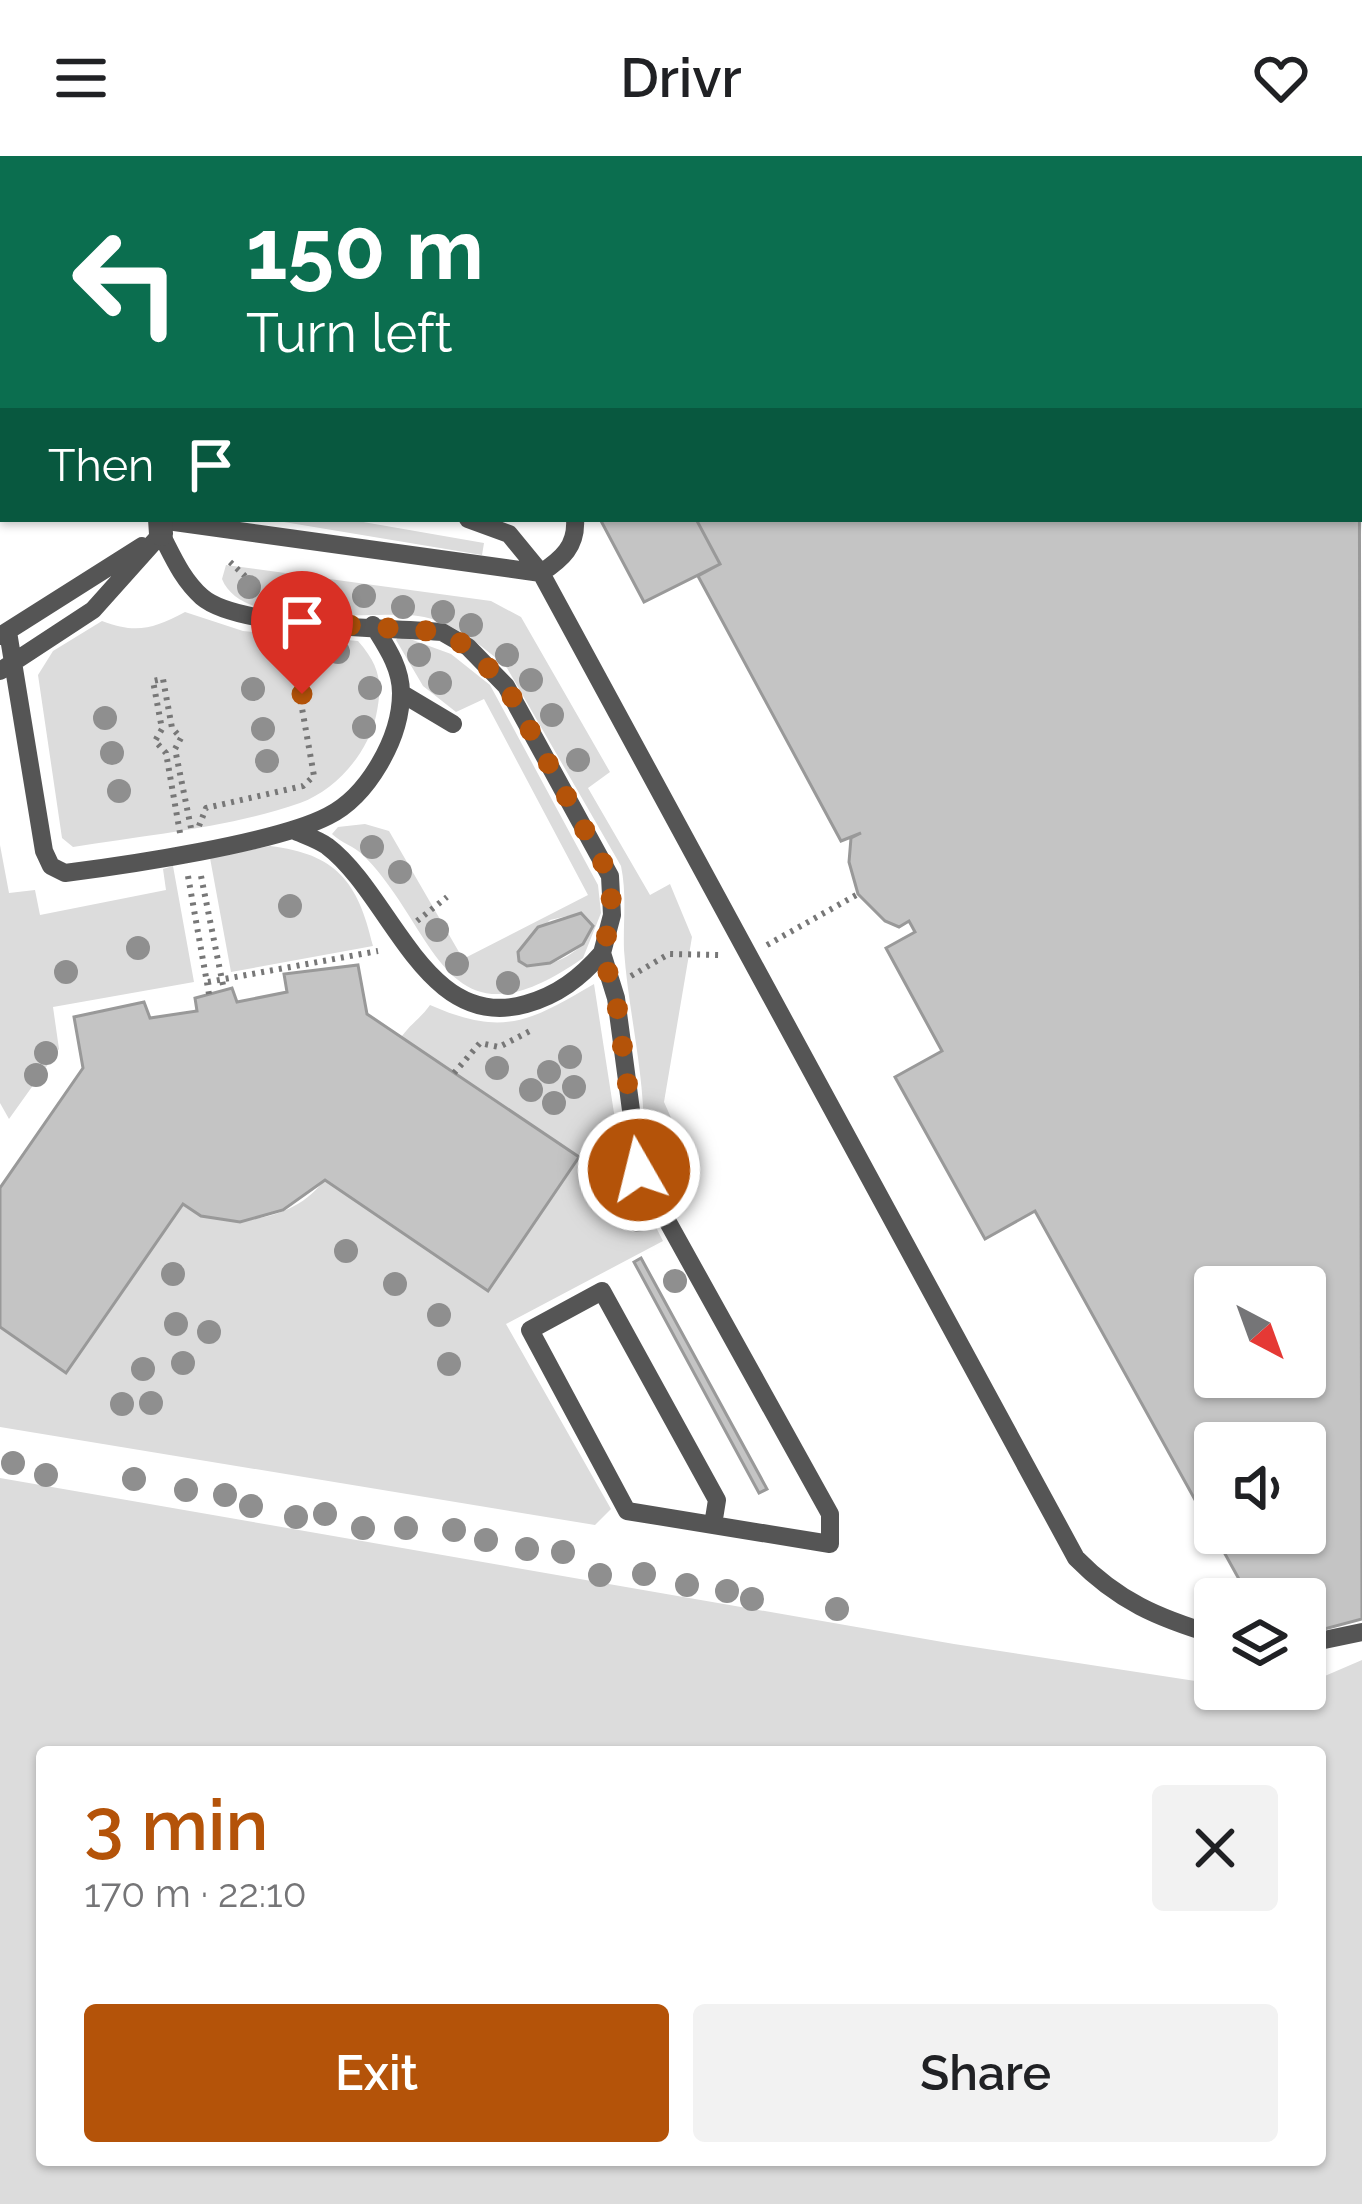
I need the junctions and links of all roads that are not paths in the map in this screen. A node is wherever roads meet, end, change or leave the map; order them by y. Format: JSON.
{"nodes":[{"id":1,"x":476,"y":522,"type":"edge"},
{"id":2,"x":575,"y":522,"type":"edge"},
{"id":3,"x":160,"y":524,"type":"edge"},
{"id":4,"x":541,"y":573,"type":"junction"},
{"id":5,"x":373,"y":625,"type":"junction"},
{"id":6,"x":4,"y":634,"type":"edge"},
{"id":7,"x":6,"y":667,"type":"edge"},
{"id":8,"x":401,"y":693,"type":"junction"},
{"id":9,"x":453,"y":724,"type":"dead end"},
{"id":10,"x":293,"y":830,"type":"junction"},
{"id":11,"x":602,"y":953,"type":"junction"},
{"id":12,"x":713,"y":1525,"type":"junction"},
{"id":13,"x":1194,"y":1628,"type":"edge"},
{"id":14,"x":1362,"y":1631,"type":"edge"},
{"id":15,"x":1326,"y":1639,"type":"edge"}],
"edges":[{"from":1,"to":4,"type":"lane"},
{"from":2,"to":4,"type":"lane"},
{"from":3,"to":4,"type":"lane"},
{"from":3,"to":5,"type":"lane"},
{"from":3,"to":6,"type":"lane"},
{"from":3,"to":7,"type":"lane"},
{"from":4,"to":13,"type":"lane"},
{"from":5,"to":8,"type":"lane"},
{"from":5,"to":11,"type":"lane"},
{"from":6,"to":7,"type":"lane"},
{"from":7,"to":10,"type":"lane"},
{"from":8,"to":9,"type":"lane"},
{"from":8,"to":10,"type":"lane"},
{"from":10,"to":11,"type":"lane"},
{"from":11,"to":12,"type":"lane"},
{"from":12,"to":12,"type":"lane"},
{"from":14,"to":15,"type":"lane"}]}
